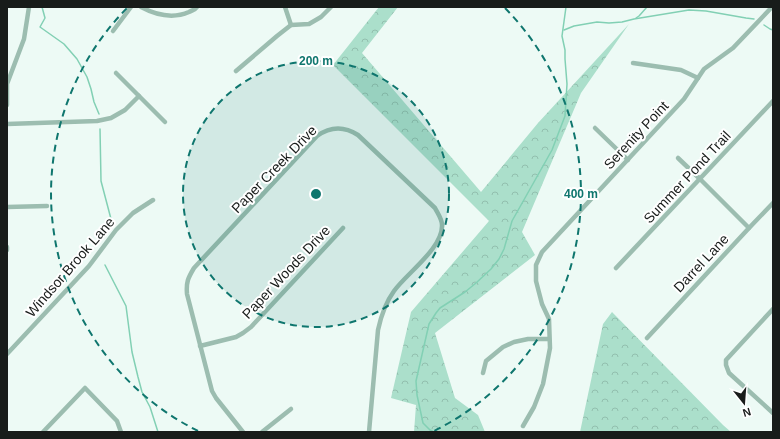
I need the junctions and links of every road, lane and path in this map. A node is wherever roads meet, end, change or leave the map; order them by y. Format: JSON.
{"nodes":[{"id":1,"x":29,"y":7,"type":"edge"},
{"id":2,"x":131,"y":7,"type":"edge"},
{"id":3,"x":141,"y":7,"type":"edge"},
{"id":4,"x":197,"y":7,"type":"edge"},
{"id":5,"x":285,"y":7,"type":"edge"},
{"id":6,"x":331,"y":7,"type":"edge"},
{"id":7,"x":772,"y":7,"type":"edge"},
{"id":8,"x":292,"y":25,"type":"junction"},
{"id":9,"x":113,"y":31,"type":"dead end"},
{"id":10,"x":633,"y":64,"type":"dead end"},
{"id":11,"x":236,"y":72,"type":"dead end"},
{"id":12,"x":116,"y":73,"type":"dead end"},
{"id":13,"x":698,"y":78,"type":"junction"},
{"id":14,"x":140,"y":96,"type":"junction"},
{"id":15,"x":773,"y":100,"type":"edge"},
{"id":16,"x":7,"y":105,"type":"edge"},
{"id":17,"x":165,"y":122,"type":"dead end"},
{"id":18,"x":7,"y":124,"type":"edge"},
{"id":19,"x":595,"y":128,"type":"dead end"},
{"id":20,"x":678,"y":158,"type":"dead end"},
{"id":21,"x":628,"y":160,"type":"junction"},
{"id":22,"x":700,"y":179,"type":"junction"},
{"id":23,"x":153,"y":200,"type":"dead end"},
{"id":24,"x":773,"y":203,"type":"edge"},
{"id":25,"x":47,"y":206,"type":"dead end"},
{"id":26,"x":7,"y":207,"type":"edge"},
{"id":27,"x":342,"y":228,"type":"dead end"},
{"id":28,"x":749,"y":228,"type":"junction"},
{"id":29,"x":616,"y":268,"type":"dead end"},
{"id":30,"x":773,"y":309,"type":"edge"},
{"id":31,"x":647,"y":338,"type":"dead end"},
{"id":32,"x":549,"y":339,"type":"junction"},
{"id":33,"x":200,"y":346,"type":"junction"},
{"id":34,"x":7,"y":354,"type":"edge"},
{"id":35,"x":483,"y":373,"type":"dead end"},
{"id":36,"x":291,"y":409,"type":"dead end"},
{"id":37,"x":772,"y":410,"type":"edge"},
{"id":38,"x":523,"y":426,"type":"dead end"},
{"id":39,"x":43,"y":432,"type":"edge"},
{"id":40,"x":121,"y":432,"type":"edge"},
{"id":41,"x":243,"y":432,"type":"edge"},
{"id":42,"x":262,"y":432,"type":"edge"},
{"id":43,"x":369,"y":432,"type":"edge"}],
"edges":[{"from":1,"to":16,"type":"street"},
{"from":2,"to":9,"type":"street"},
{"from":3,"to":4,"type":"street"},
{"from":5,"to":8,"type":"street"},
{"from":6,"to":8,"type":"street"},
{"from":7,"to":13,"type":"street","name":"Serenity Point"},
{"from":8,"to":11,"type":"street"},
{"from":10,"to":13,"type":"street"},
{"from":12,"to":14,"type":"street"},
{"from":13,"to":21,"type":"street","name":"Serenity Point"},
{"from":14,"to":17,"type":"street"},
{"from":14,"to":18,"type":"street"},
{"from":15,"to":22,"type":"street","name":"Summer Pond Trail"},
{"from":19,"to":21,"type":"street"},
{"from":20,"to":22,"type":"street"},
{"from":21,"to":32,"type":"street","name":"Serenity Point"},
{"from":22,"to":28,"type":"street"},
{"from":22,"to":29,"type":"street","name":"Summer Pond Trail"},
{"from":23,"to":34,"type":"street","name":"Windsor Brook Lane"},
{"from":24,"to":28,"type":"street","name":"Darrel Lane"},
{"from":25,"to":26,"type":"street"},
{"from":27,"to":33,"type":"street","name":"Paper Woods Drive"},
{"from":28,"to":31,"type":"street","name":"Darrel Lane"},
{"from":30,"to":37,"type":"street"},
{"from":32,"to":35,"type":"street"},
{"from":32,"to":38,"type":"street","name":"Serenity Point"},
{"from":33,"to":41,"type":"street","name":"Paper Creek Drive"},
{"from":33,"to":43,"type":"street","name":"Paper Creek Drive"},
{"from":36,"to":42,"type":"street"},
{"from":39,"to":40,"type":"street"}]}
